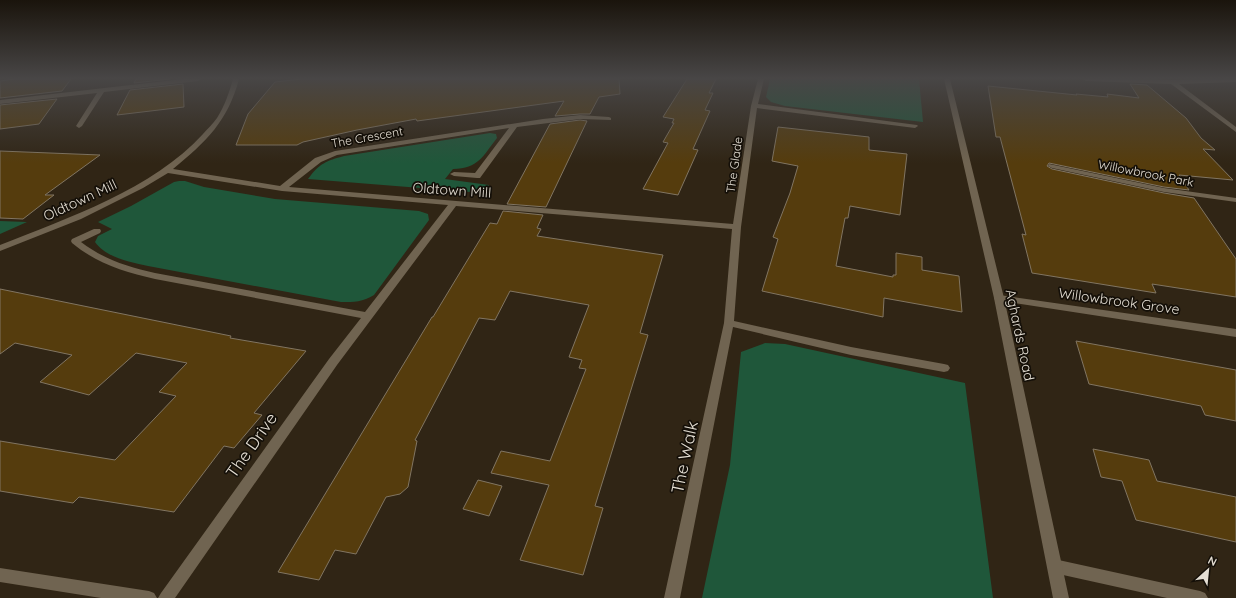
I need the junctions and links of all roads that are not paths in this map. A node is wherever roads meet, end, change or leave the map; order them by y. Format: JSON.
{"nodes":[{"id":1,"x":754,"y":106,"type":"edge"},
{"id":2,"x":90,"y":107,"type":"edge"},
{"id":3,"x":226,"y":107,"type":"edge"},
{"id":4,"x":761,"y":107,"type":"edge"},
{"id":5,"x":954,"y":107,"type":"edge"},
{"id":6,"x":1206,"y":107,"type":"edge"},
{"id":7,"x":609,"y":119,"type":"dead end"},
{"id":8,"x":79,"y":126,"type":"dead end"},
{"id":9,"x":514,"y":126,"type":"junction"},
{"id":10,"x":914,"y":126,"type":"dead end"},
{"id":11,"x":1236,"y":130,"type":"edge"},
{"id":12,"x":1052,"y":166,"type":"dead end"},
{"id":13,"x":167,"y":170,"type":"junction"},
{"id":14,"x":454,"y":174,"type":"dead end"},
{"id":15,"x":282,"y":189,"type":"junction"},
{"id":16,"x":1236,"y":200,"type":"edge"},
{"id":17,"x":453,"y":204,"type":"junction"},
{"id":18,"x":737,"y":227,"type":"junction"},
{"id":19,"x":97,"y":231,"type":"dead end"},
{"id":20,"x":0,"y":248,"type":"edge"},
{"id":21,"x":999,"y":298,"type":"junction"},
{"id":22,"x":368,"y":316,"type":"junction"},
{"id":23,"x":729,"y":323,"type":"junction"},
{"id":24,"x":1236,"y":333,"type":"edge"},
{"id":25,"x":944,"y":368,"type":"dead end"},
{"id":26,"x":1054,"y":566,"type":"junction"},
{"id":27,"x":0,"y":575,"type":"edge"},
{"id":28,"x":149,"y":598,"type":"edge"},
{"id":29,"x":166,"y":598,"type":"edge"},
{"id":30,"x":672,"y":598,"type":"edge"},
{"id":31,"x":1061,"y":598,"type":"edge"},
{"id":32,"x":1200,"y":598,"type":"edge"}],
"edges":[{"from":1,"to":18,"type":"street","name":"The Glade"},
{"from":2,"to":8,"type":"street"},
{"from":3,"to":13,"type":"street","name":"Oldtown Mill"},
{"from":4,"to":10,"type":"street"},
{"from":5,"to":21,"type":"street","name":"Aghards Road"},
{"from":6,"to":11,"type":"street"},
{"from":7,"to":9,"type":"street","name":"The Crescent"},
{"from":9,"to":14,"type":"street"},
{"from":9,"to":15,"type":"street","name":"The Crescent"},
{"from":12,"to":16,"type":"street","name":"Willowbrook Park"},
{"from":13,"to":15,"type":"street","name":"Oldtown Mill"},
{"from":13,"to":20,"type":"street","name":"Oldtown Mill"},
{"from":15,"to":17,"type":"street","name":"Oldtown Mill"},
{"from":17,"to":18,"type":"street","name":"Oldtown Mill"},
{"from":17,"to":22,"type":"street","name":"The Drive"},
{"from":18,"to":23,"type":"street","name":"The Walk"},
{"from":19,"to":22,"type":"street"},
{"from":21,"to":24,"type":"street","name":"Willowbrook Grove"},
{"from":21,"to":26,"type":"street","name":"Aghards Road"},
{"from":22,"to":29,"type":"street","name":"The Drive"},
{"from":23,"to":25,"type":"street"},
{"from":23,"to":30,"type":"street","name":"The Walk"},
{"from":26,"to":31,"type":"street","name":"Aghards Road"},
{"from":26,"to":32,"type":"street"},
{"from":27,"to":28,"type":"street"}]}
